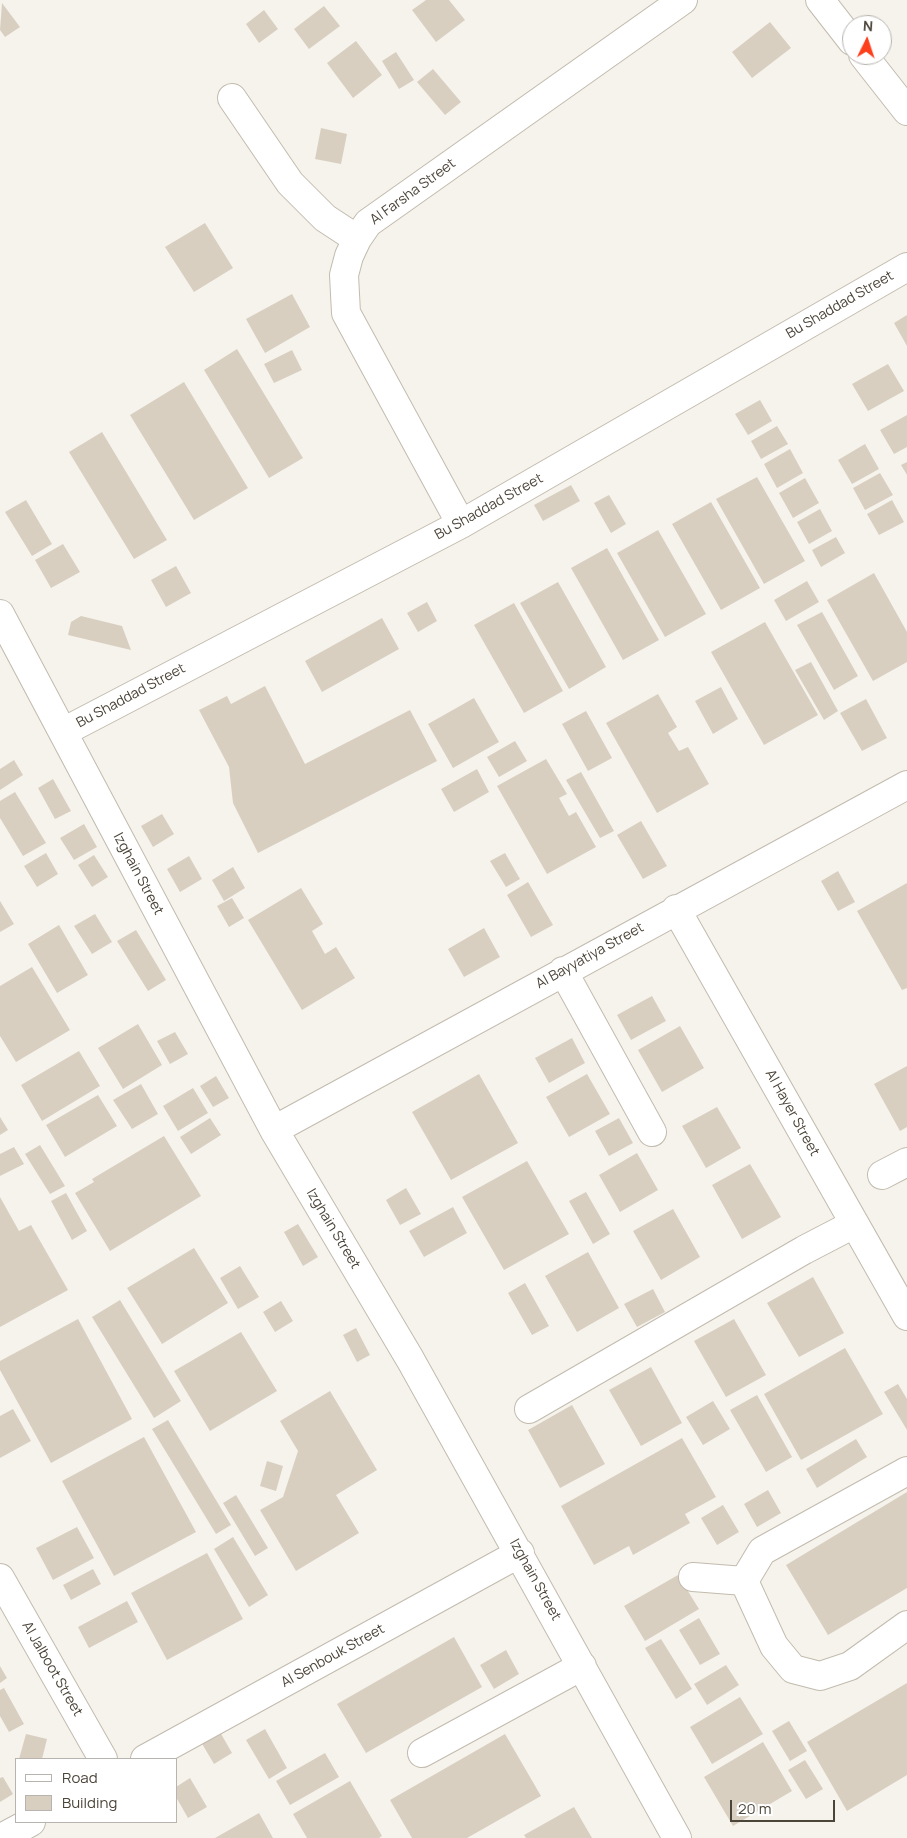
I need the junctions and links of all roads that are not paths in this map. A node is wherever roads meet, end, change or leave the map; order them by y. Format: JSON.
{"nodes":[{"id":1,"x":683,"y":0,"type":"edge"},
{"id":2,"x":820,"y":0,"type":"edge"},
{"id":3,"x":842,"y":28,"type":"edge"},
{"id":4,"x":871,"y":65,"type":"edge"},
{"id":5,"x":232,"y":98,"type":"dead end"},
{"id":6,"x":907,"y":111,"type":"edge"},
{"id":7,"x":357,"y":238,"type":"junction"},
{"id":8,"x":907,"y":267,"type":"edge"},
{"id":9,"x":461,"y":524,"type":"junction"},
{"id":10,"x":0,"y":614,"type":"edge"},
{"id":11,"x":62,"y":732,"type":"junction"},
{"id":12,"x":907,"y":785,"type":"edge"},
{"id":13,"x":676,"y":909,"type":"junction"},
{"id":14,"x":563,"y":971,"type":"junction"},
{"id":15,"x":274,"y":1130,"type":"junction"},
{"id":16,"x":652,"y":1132,"type":"dead end"},
{"id":17,"x":907,"y":1162,"type":"edge"},
{"id":18,"x":882,"y":1175,"type":"dead end"},
{"id":19,"x":854,"y":1224,"type":"junction"},
{"id":20,"x":907,"y":1316,"type":"edge"},
{"id":21,"x":529,"y":1409,"type":"dead end"},
{"id":22,"x":907,"y":1471,"type":"edge"},
{"id":23,"x":520,"y":1553,"type":"junction"},
{"id":24,"x":693,"y":1577,"type":"dead end"},
{"id":25,"x":0,"y":1578,"type":"edge"},
{"id":26,"x":744,"y":1582,"type":"junction"},
{"id":27,"x":907,"y":1625,"type":"edge"},
{"id":28,"x":582,"y":1666,"type":"junction"},
{"id":29,"x":422,"y":1753,"type":"dead end"},
{"id":30,"x":102,"y":1758,"type":"edge"},
{"id":31,"x":147,"y":1758,"type":"edge"},
{"id":32,"x":29,"y":1823,"type":"edge"},
{"id":33,"x":1,"y":1838,"type":"edge"},
{"id":34,"x":677,"y":1838,"type":"edge"}],
"edges":[{"from":1,"to":7,"type":"street","name":"Al Farsha Street"},
{"from":2,"to":3,"type":"street"},
{"from":4,"to":6,"type":"street"},
{"from":5,"to":7,"type":"street"},
{"from":7,"to":9,"type":"street","name":"Al Farsha Street"},
{"from":8,"to":9,"type":"street","name":"Bu Shaddad Street"},
{"from":9,"to":11,"type":"street","name":"Bu Shaddad Street"},
{"from":10,"to":11,"type":"street","name":"Izghain Street"},
{"from":11,"to":15,"type":"street","name":"Izghain Street"},
{"from":12,"to":13,"type":"street","name":"Al Bayyatiya Street"},
{"from":13,"to":14,"type":"street","name":"Al Bayyatiya Street"},
{"from":13,"to":19,"type":"street","name":"Al Hayer Street"},
{"from":14,"to":15,"type":"street","name":"Al Bayyatiya Street"},
{"from":14,"to":16,"type":"street"},
{"from":15,"to":23,"type":"street","name":"Izghain Street"},
{"from":17,"to":18,"type":"street"},
{"from":19,"to":20,"type":"street","name":"Al Hayer Street"},
{"from":19,"to":21,"type":"street"},
{"from":22,"to":26,"type":"street"},
{"from":23,"to":28,"type":"street","name":"Izghain Street"},
{"from":23,"to":31,"type":"street","name":"Al Senbouk Street"},
{"from":24,"to":26,"type":"street"},
{"from":25,"to":30,"type":"street","name":"Al Jalboot Street"},
{"from":26,"to":27,"type":"street"},
{"from":28,"to":29,"type":"street"},
{"from":28,"to":34,"type":"street","name":"Izghain Street"},
{"from":32,"to":33,"type":"street"}]}
